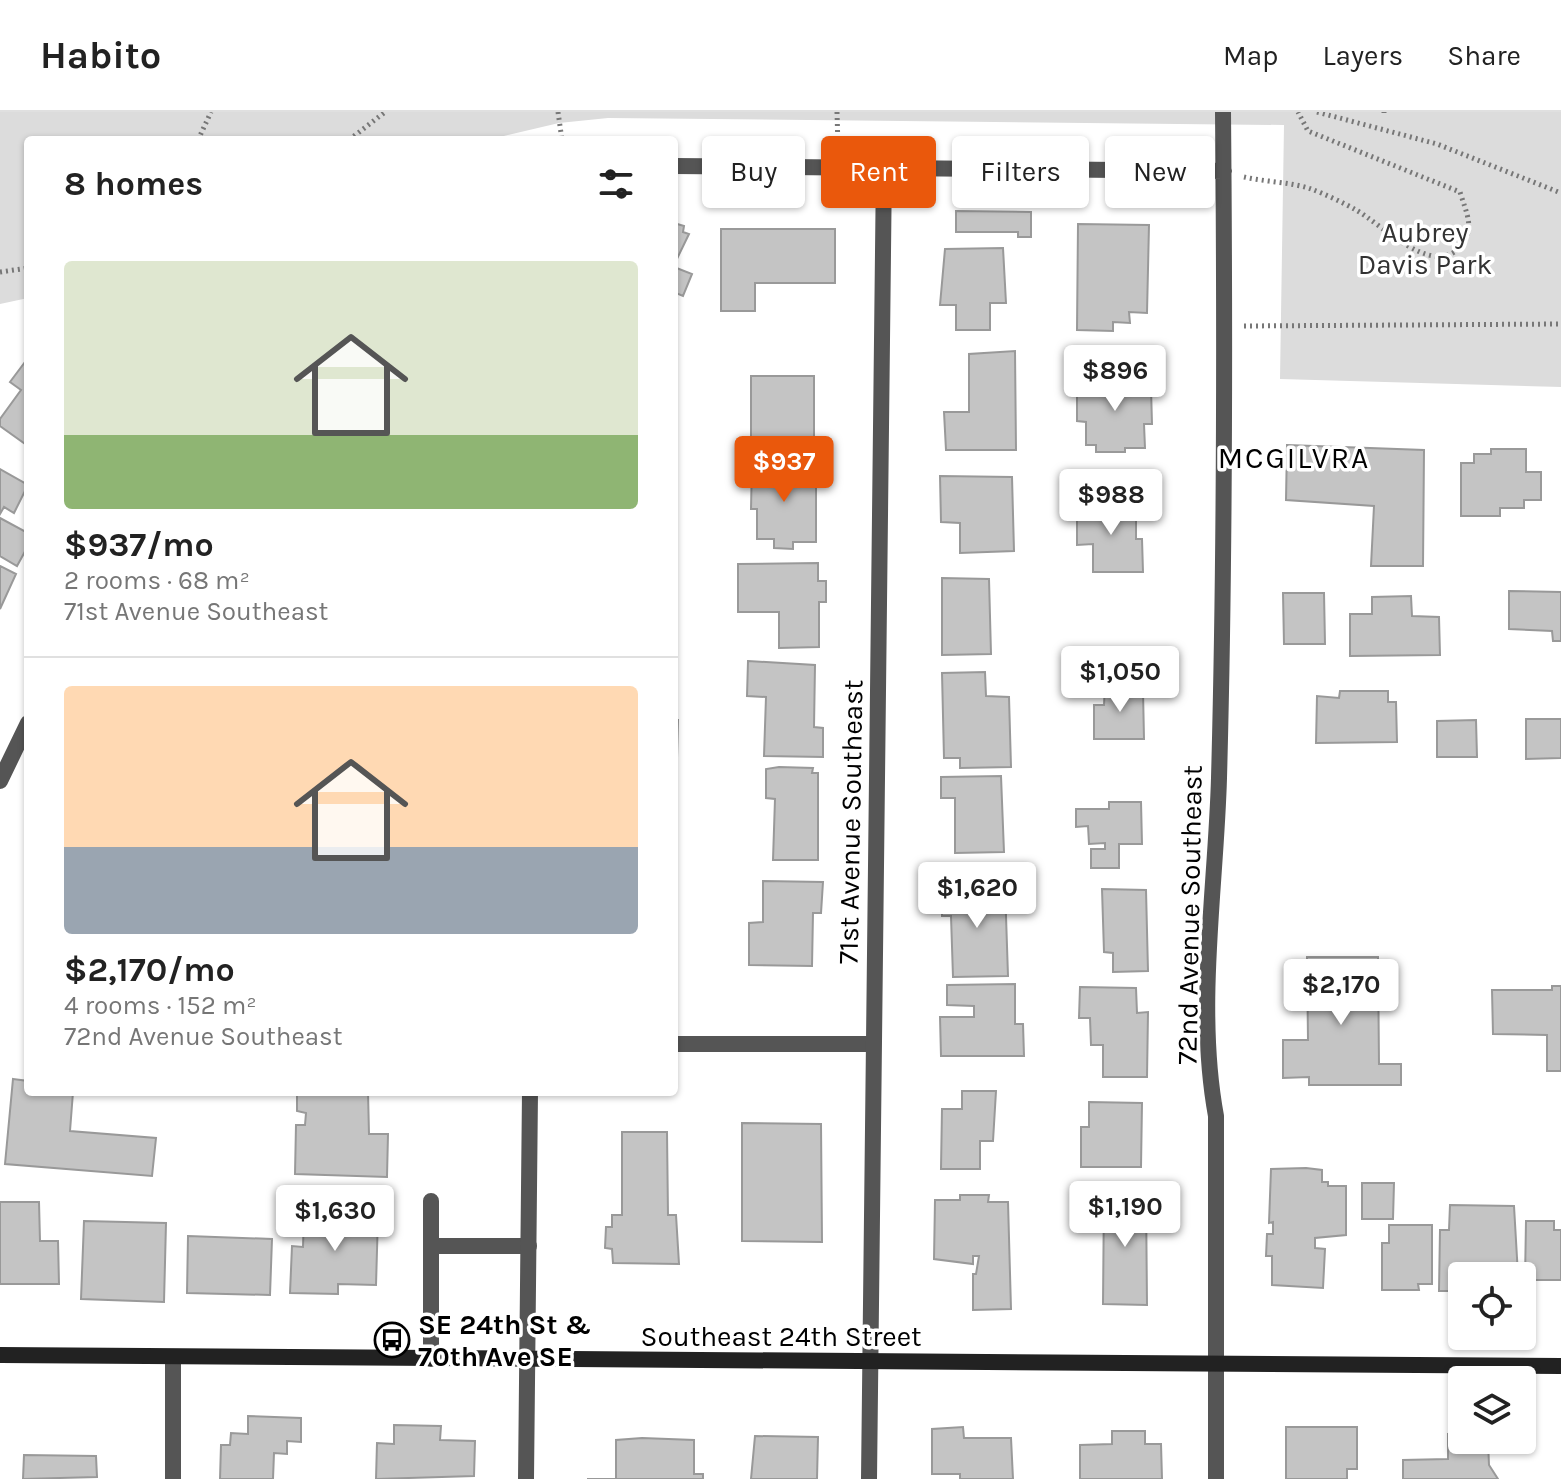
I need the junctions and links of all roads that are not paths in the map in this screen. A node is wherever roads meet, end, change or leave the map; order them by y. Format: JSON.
{"nodes":[{"id":1,"x":1223,"y":112,"type":"edge"},
{"id":2,"x":821,"y":165,"type":"edge"},
{"id":3,"x":678,"y":166,"type":"edge"},
{"id":4,"x":936,"y":166,"type":"edge"},
{"id":5,"x":1224,"y":171,"type":"junction"},
{"id":6,"x":883,"y":208,"type":"edge"},
{"id":7,"x":24,"y":731,"type":"edge"},
{"id":8,"x":0,"y":781,"type":"edge"},
{"id":9,"x":678,"y":1044,"type":"edge"},
{"id":10,"x":873,"y":1044,"type":"junction"},
{"id":11,"x":530,"y":1096,"type":"edge"},
{"id":12,"x":431,"y":1201,"type":"dead end"},
{"id":13,"x":431,"y":1246,"type":"junction"},
{"id":14,"x":529,"y":1246,"type":"junction"},
{"id":15,"x":0,"y":1355,"type":"edge"},
{"id":16,"x":173,"y":1357,"type":"junction"},
{"id":17,"x":431,"y":1359,"type":"junction"},
{"id":18,"x":528,"y":1359,"type":"junction"},
{"id":19,"x":869,"y":1362,"type":"junction"},
{"id":20,"x":1216,"y":1366,"type":"junction"},
{"id":21,"x":1561,"y":1366,"type":"edge"},
{"id":22,"x":173,"y":1479,"type":"edge"},
{"id":23,"x":526,"y":1479,"type":"edge"},
{"id":24,"x":869,"y":1479,"type":"edge"},
{"id":25,"x":1216,"y":1479,"type":"edge"}],
"edges":[{"from":1,"to":5,"type":"street","name":"72nd Avenue Southeast"},
{"from":2,"to":3,"type":"street"},
{"from":4,"to":5,"type":"street"},
{"from":5,"to":20,"type":"street","name":"72nd Avenue Southeast"},
{"from":6,"to":10,"type":"street","name":"71st Avenue Southeast"},
{"from":7,"to":8,"type":"street"},
{"from":9,"to":10,"type":"street"},
{"from":10,"to":19,"type":"street","name":"71st Avenue Southeast"},
{"from":11,"to":14,"type":"street"},
{"from":12,"to":13,"type":"street"},
{"from":13,"to":14,"type":"street"},
{"from":13,"to":17,"type":"street"},
{"from":14,"to":18,"type":"street"},
{"from":15,"to":16,"type":"street","name":"Southeast 24th Street"},
{"from":16,"to":17,"type":"street","name":"Southeast 24th Street"},
{"from":16,"to":22,"type":"street"},
{"from":17,"to":18,"type":"street","name":"Southeast 24th Street"},
{"from":18,"to":19,"type":"street","name":"Southeast 24th Street"},
{"from":18,"to":23,"type":"street"},
{"from":19,"to":20,"type":"street","name":"Southeast 24th Street"},
{"from":19,"to":24,"type":"street","name":"71st Avenue Southeast"},
{"from":20,"to":21,"type":"street","name":"Southeast 24th Street"},
{"from":20,"to":25,"type":"street","name":"72nd Avenue Southeast"}]}
